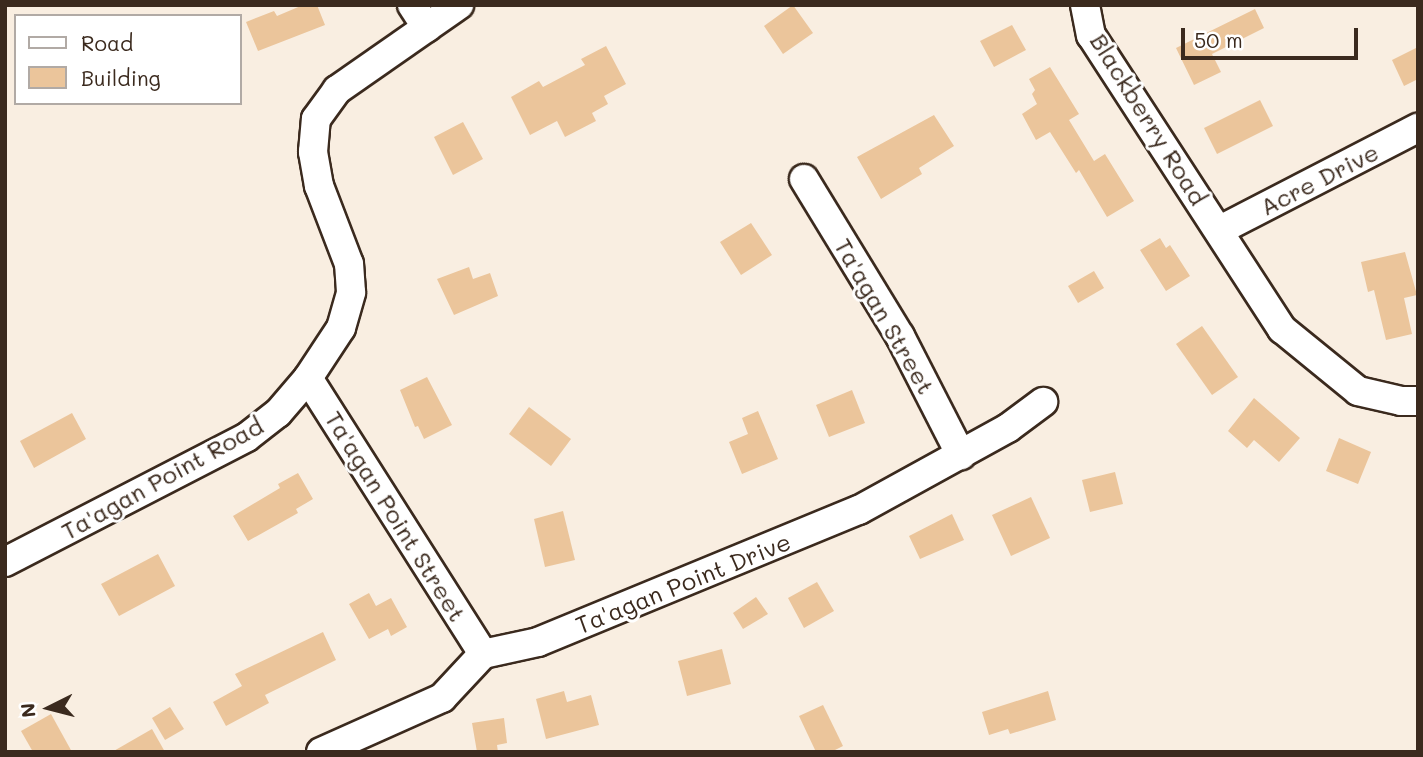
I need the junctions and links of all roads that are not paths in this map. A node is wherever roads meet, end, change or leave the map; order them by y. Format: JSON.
{"nodes":[{"id":1,"x":459,"y":5,"type":"edge"},
{"id":2,"x":1085,"y":5,"type":"edge"},
{"id":3,"x":419,"y":16,"type":"edge"},
{"id":4,"x":1418,"y":128,"type":"edge"},
{"id":5,"x":804,"y":179,"type":"dead end"},
{"id":6,"x":1220,"y":230,"type":"junction"},
{"id":7,"x":308,"y":377,"type":"junction"},
{"id":8,"x":1418,"y":401,"type":"edge"},
{"id":9,"x":1043,"y":402,"type":"dead end"},
{"id":10,"x":961,"y":455,"type":"junction"},
{"id":11,"x":5,"y":562,"type":"edge"},
{"id":12,"x":483,"y":654,"type":"junction"},
{"id":13,"x":321,"y":752,"type":"edge"}],
"edges":[{"from":1,"to":3,"type":"street","name":"Ta'agan Point Road"},
{"from":2,"to":6,"type":"street","name":"Blackberry Road"},
{"from":3,"to":7,"type":"street","name":"Ta'agan Point Road"},
{"from":4,"to":6,"type":"street","name":"Acre Drive"},
{"from":5,"to":10,"type":"street","name":"Ta'agan Street"},
{"from":6,"to":8,"type":"street","name":"Blackberry Road"},
{"from":7,"to":11,"type":"street","name":"Ta'agan Point Road"},
{"from":7,"to":12,"type":"street","name":"Ta'agan Point Street"},
{"from":9,"to":10,"type":"street","name":"Ta'agan Point Drive"},
{"from":10,"to":12,"type":"street","name":"Ta'agan Point Drive"},
{"from":12,"to":13,"type":"street"}]}
